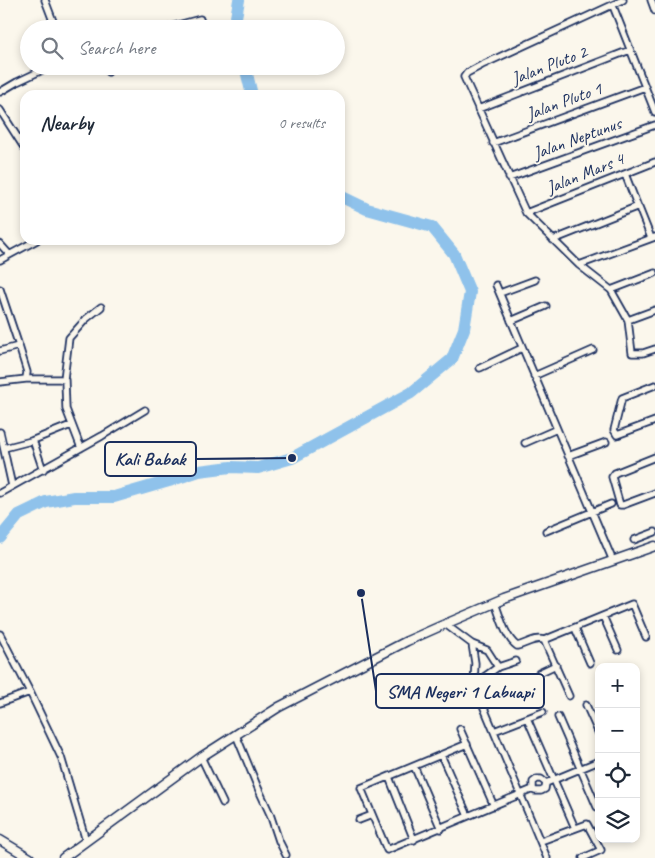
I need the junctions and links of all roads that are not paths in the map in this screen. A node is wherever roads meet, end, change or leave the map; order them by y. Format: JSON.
{"nodes":[{"id":1,"x":45,"y":0,"type":"edge"},
{"id":2,"x":623,"y":0,"type":"edge"},
{"id":3,"x":651,"y":0,"type":"edge"},
{"id":4,"x":613,"y":6,"type":"junction"},
{"id":5,"x":655,"y":10,"type":"edge"},
{"id":6,"x":53,"y":20,"type":"edge"},
{"id":7,"x":630,"y":50,"type":"junction"},
{"id":8,"x":32,"y":75,"type":"edge"},
{"id":9,"x":645,"y":87,"type":"junction"},
{"id":10,"x":0,"y":92,"type":"edge"},
{"id":11,"x":478,"y":109,"type":"junction"},
{"id":12,"x":0,"y":110,"type":"edge"},
{"id":13,"x":655,"y":112,"type":"edge"},
{"id":14,"x":655,"y":125,"type":"edge"},
{"id":15,"x":20,"y":141,"type":"edge"},
{"id":16,"x":493,"y":143,"type":"junction"},
{"id":17,"x":655,"y":162,"type":"edge"},
{"id":18,"x":625,"y":174,"type":"junction"},
{"id":19,"x":509,"y":178,"type":"junction"},
{"id":20,"x":638,"y":207,"type":"junction"},
{"id":21,"x":526,"y":213,"type":"junction"},
{"id":22,"x":653,"y":237,"type":"edge"},
{"id":23,"x":553,"y":240,"type":"junction"},
{"id":24,"x":0,"y":244,"type":"edge"},
{"id":25,"x":27,"y":245,"type":"edge"},
{"id":26,"x":9,"y":254,"type":"junction"},
{"id":27,"x":0,"y":260,"type":"edge"},
{"id":28,"x":580,"y":265,"type":"junction"},
{"id":29,"x":655,"y":272,"type":"edge"},
{"id":30,"x":535,"y":280,"type":"dead end"},
{"id":31,"x":496,"y":285,"type":"dead end"},
{"id":32,"x":0,"y":289,"type":"edge"},
{"id":33,"x":611,"y":290,"type":"junction"},
{"id":34,"x":500,"y":293,"type":"junction"},
{"id":35,"x":546,"y":306,"type":"dead end"},
{"id":36,"x":101,"y":307,"type":"dead end"},
{"id":37,"x":655,"y":310,"type":"edge"},
{"id":38,"x":628,"y":320,"type":"junction"},
{"id":39,"x":511,"y":321,"type":"junction"},
{"id":40,"x":19,"y":346,"type":"junction"},
{"id":41,"x":522,"y":348,"type":"junction"},
{"id":42,"x":655,"y":349,"type":"edge"},
{"id":43,"x":593,"y":350,"type":"dead end"},
{"id":44,"x":0,"y":351,"type":"edge"},
{"id":45,"x":480,"y":368,"type":"dead end"},
{"id":46,"x":534,"y":376,"type":"junction"},
{"id":47,"x":26,"y":379,"type":"junction"},
{"id":48,"x":64,"y":379,"type":"junction"},
{"id":49,"x":0,"y":382,"type":"edge"},
{"id":50,"x":655,"y":385,"type":"edge"},
{"id":51,"x":145,"y":410,"type":"dead end"},
{"id":52,"x":655,"y":421,"type":"edge"},
{"id":53,"x":71,"y":425,"type":"junction"},
{"id":54,"x":557,"y":429,"type":"junction"},
{"id":55,"x":0,"y":432,"type":"edge"},
{"id":56,"x":33,"y":440,"type":"junction"},
{"id":57,"x":606,"y":442,"type":"dead end"},
{"id":58,"x":525,"y":443,"type":"dead end"},
{"id":59,"x":4,"y":448,"type":"junction"},
{"id":60,"x":81,"y":448,"type":"junction"},
{"id":61,"x":568,"y":456,"type":"junction"},
{"id":62,"x":655,"y":458,"type":"edge"},
{"id":63,"x":3,"y":462,"type":"edge"},
{"id":64,"x":43,"y":470,"type":"junction"},
{"id":65,"x":12,"y":486,"type":"junction"},
{"id":66,"x":0,"y":493,"type":"edge"},
{"id":67,"x":655,"y":493,"type":"edge"},
{"id":68,"x":611,"y":504,"type":"dead end"},
{"id":69,"x":592,"y":512,"type":"junction"},
{"id":70,"x":546,"y":531,"type":"dead end"},
{"id":71,"x":655,"y":532,"type":"edge"},
{"id":72,"x":634,"y":540,"type":"dead end"},
{"id":73,"x":655,"y":546,"type":"edge"},
{"id":74,"x":612,"y":561,"type":"junction"},
{"id":75,"x":495,"y":603,"type":"junction"},
{"id":76,"x":603,"y":616,"type":"junction"},
{"id":77,"x":445,"y":624,"type":"junction"},
{"id":78,"x":575,"y":628,"type":"junction"},
{"id":79,"x":0,"y":634,"type":"edge"},
{"id":80,"x":646,"y":637,"type":"dead end"},
{"id":81,"x":544,"y":640,"type":"junction"},
{"id":82,"x":472,"y":644,"type":"junction"},
{"id":83,"x":618,"y":650,"type":"dead end"},
{"id":84,"x":516,"y":661,"type":"dead end"},
{"id":85,"x":590,"y":662,"type":"dead end"},
{"id":86,"x":556,"y":665,"type":"junction"},
{"id":87,"x":498,"y":667,"type":"junction"},
{"id":88,"x":539,"y":673,"type":"dead end"},
{"id":89,"x":474,"y":684,"type":"junction"},
{"id":90,"x":533,"y":684,"type":"dead end"},
{"id":91,"x":30,"y":692,"type":"junction"},
{"id":92,"x":569,"y":696,"type":"dead end"},
{"id":93,"x":0,"y":702,"type":"edge"},
{"id":94,"x":483,"y":705,"type":"junction"},
{"id":95,"x":586,"y":705,"type":"dead end"},
{"id":96,"x":543,"y":712,"type":"dead end"},
{"id":97,"x":558,"y":717,"type":"dead end"},
{"id":98,"x":527,"y":718,"type":"junction"},
{"id":99,"x":595,"y":725,"type":"edge"},
{"id":100,"x":460,"y":729,"type":"dead end"},
{"id":101,"x":494,"y":731,"type":"junction"},
{"id":102,"x":236,"y":735,"type":"junction"},
{"id":103,"x":467,"y":744,"type":"junction"},
{"id":104,"x":441,"y":755,"type":"junction"},
{"id":105,"x":201,"y":757,"type":"junction"},
{"id":106,"x":595,"y":763,"type":"edge"},
{"id":107,"x":414,"y":766,"type":"junction"},
{"id":108,"x":581,"y":769,"type":"junction"},
{"id":109,"x":389,"y":777,"type":"junction"},
{"id":110,"x":554,"y":780,"type":"junction"},
{"id":111,"x":546,"y":783,"type":"junction"},
{"id":112,"x":532,"y":789,"type":"junction"},
{"id":113,"x":521,"y":794,"type":"junction"},
{"id":114,"x":595,"y":802,"type":"edge"},
{"id":115,"x":223,"y":803,"type":"dead end"},
{"id":116,"x":494,"y":806,"type":"junction"},
{"id":117,"x":372,"y":815,"type":"junction"},
{"id":118,"x":468,"y":816,"type":"junction"},
{"id":119,"x":359,"y":820,"type":"dead end"},
{"id":120,"x":575,"y":828,"type":"junction"},
{"id":121,"x":441,"y":829,"type":"junction"},
{"id":122,"x":0,"y":840,"type":"edge"},
{"id":123,"x":414,"y":840,"type":"junction"},
{"id":124,"x":86,"y":841,"type":"junction"},
{"id":125,"x":541,"y":841,"type":"junction"},
{"id":126,"x":286,"y":855,"type":"dead end"},
{"id":127,"x":30,"y":858,"type":"edge"},
{"id":128,"x":63,"y":858,"type":"edge"},
{"id":129,"x":547,"y":858,"type":"edge"},
{"id":130,"x":583,"y":858,"type":"edge"}],
"edges":[{"from":1,"to":6,"type":"street"},
{"from":2,"to":4,"type":"street"},
{"from":3,"to":5,"type":"street"},
{"from":4,"to":7,"type":"street"},
{"from":4,"to":11,"type":"street"},
{"from":7,"to":9,"type":"street"},
{"from":7,"to":11,"type":"street","name":"Jalan Pluto 2"},
{"from":8,"to":10,"type":"street"},
{"from":9,"to":13,"type":"street"},
{"from":9,"to":16,"type":"street","name":"Jalan Pluto 1"},
{"from":11,"to":16,"type":"street"},
{"from":12,"to":15,"type":"street"},
{"from":14,"to":19,"type":"street","name":"Jalan Neptunus"},
{"from":16,"to":19,"type":"street"},
{"from":17,"to":18,"type":"street","name":"Jalan Mars 4"},
{"from":18,"to":20,"type":"street"},
{"from":18,"to":21,"type":"street","name":"Jalan Mars 4"},
{"from":19,"to":21,"type":"street"},
{"from":20,"to":22,"type":"street"},
{"from":20,"to":23,"type":"street"},
{"from":21,"to":23,"type":"street"},
{"from":22,"to":28,"type":"street"},
{"from":23,"to":28,"type":"street"},
{"from":24,"to":26,"type":"street"},
{"from":25,"to":26,"type":"street"},
{"from":26,"to":27,"type":"street"},
{"from":28,"to":33,"type":"street"},
{"from":29,"to":33,"type":"street"},
{"from":30,"to":34,"type":"street"},
{"from":31,"to":34,"type":"street"},
{"from":32,"to":40,"type":"street"},
{"from":33,"to":38,"type":"street"},
{"from":34,"to":39,"type":"street"},
{"from":35,"to":39,"type":"street"},
{"from":36,"to":48,"type":"street"},
{"from":37,"to":38,"type":"street"},
{"from":38,"to":42,"type":"street"},
{"from":39,"to":41,"type":"street"},
{"from":40,"to":44,"type":"street"},
{"from":40,"to":47,"type":"street"},
{"from":41,"to":45,"type":"street"},
{"from":41,"to":46,"type":"street"},
{"from":43,"to":46,"type":"street"},
{"from":46,"to":54,"type":"street"},
{"from":47,"to":48,"type":"street"},
{"from":47,"to":49,"type":"street"},
{"from":48,"to":53,"type":"street"},
{"from":50,"to":52,"type":"street"},
{"from":51,"to":60,"type":"street"},
{"from":53,"to":56,"type":"street"},
{"from":53,"to":60,"type":"street"},
{"from":54,"to":58,"type":"street"},
{"from":54,"to":61,"type":"street"},
{"from":55,"to":59,"type":"street"},
{"from":56,"to":59,"type":"street"},
{"from":56,"to":64,"type":"street"},
{"from":57,"to":61,"type":"street"},
{"from":59,"to":63,"type":"street"},
{"from":60,"to":64,"type":"street"},
{"from":61,"to":69,"type":"street"},
{"from":62,"to":67,"type":"street"},
{"from":63,"to":65,"type":"street"},
{"from":64,"to":65,"type":"street"},
{"from":65,"to":66,"type":"street"},
{"from":68,"to":69,"type":"street"},
{"from":69,"to":70,"type":"street"},
{"from":69,"to":74,"type":"street"},
{"from":71,"to":72,"type":"street"},
{"from":73,"to":74,"type":"street"},
{"from":74,"to":75,"type":"street"},
{"from":75,"to":77,"type":"street"},
{"from":75,"to":81,"type":"street"},
{"from":76,"to":78,"type":"street"},
{"from":76,"to":80,"type":"street"},
{"from":76,"to":83,"type":"street"},
{"from":77,"to":82,"type":"street"},
{"from":77,"to":102,"type":"street"},
{"from":78,"to":81,"type":"street"},
{"from":78,"to":85,"type":"street"},
{"from":79,"to":91,"type":"street"},
{"from":81,"to":86,"type":"street"},
{"from":82,"to":87,"type":"street"},
{"from":82,"to":89,"type":"street"},
{"from":84,"to":87,"type":"street"},
{"from":86,"to":88,"type":"street"},
{"from":86,"to":92,"type":"street"},
{"from":87,"to":89,"type":"street"},
{"from":89,"to":94,"type":"street"},
{"from":90,"to":94,"type":"street"},
{"from":91,"to":93,"type":"street"},
{"from":91,"to":124,"type":"street"},
{"from":94,"to":101,"type":"street"},
{"from":95,"to":99,"type":"street"},
{"from":96,"to":98,"type":"street"},
{"from":97,"to":108,"type":"street"},
{"from":98,"to":101,"type":"street"},
{"from":98,"to":110,"type":"street"},
{"from":100,"to":103,"type":"street"},
{"from":101,"to":113,"type":"street"},
{"from":102,"to":105,"type":"street"},
{"from":102,"to":126,"type":"street"},
{"from":103,"to":104,"type":"street"},
{"from":103,"to":116,"type":"street"},
{"from":104,"to":107,"type":"street"},
{"from":104,"to":118,"type":"street"},
{"from":105,"to":115,"type":"street"},
{"from":105,"to":124,"type":"street"},
{"from":106,"to":108,"type":"street"},
{"from":107,"to":109,"type":"street"},
{"from":107,"to":121,"type":"street"},
{"from":108,"to":110,"type":"street"},
{"from":108,"to":114,"type":"street"},
{"from":109,"to":117,"type":"street"},
{"from":109,"to":123,"type":"street"},
{"from":110,"to":111,"type":"street"},
{"from":110,"to":120,"type":"street"},
{"from":111,"to":112,"type":"street"},
{"from":111,"to":112,"type":"street"},
{"from":112,"to":113,"type":"street"},
{"from":113,"to":116,"type":"street"},
{"from":113,"to":125,"type":"street"},
{"from":116,"to":118,"type":"street"},
{"from":117,"to":119,"type":"street"},
{"from":117,"to":123,"type":"street"},
{"from":118,"to":121,"type":"street"},
{"from":120,"to":125,"type":"street"},
{"from":120,"to":130,"type":"street"},
{"from":121,"to":123,"type":"street"},
{"from":122,"to":127,"type":"street"},
{"from":124,"to":128,"type":"street"},
{"from":125,"to":129,"type":"street"}]}
